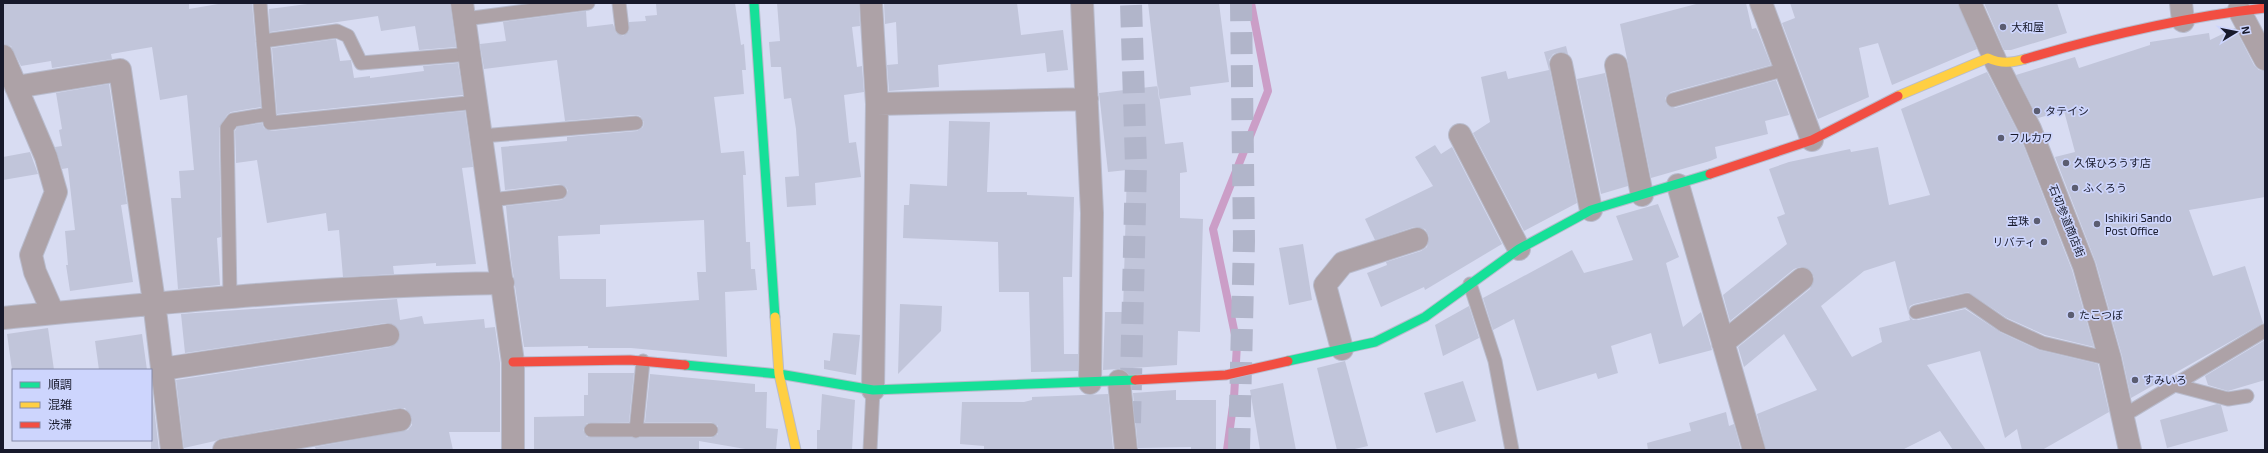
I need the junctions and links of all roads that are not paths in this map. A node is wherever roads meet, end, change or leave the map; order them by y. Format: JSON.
{"nodes":[{"id":1,"x":260,"y":3,"type":"edge"},
{"id":2,"x":588,"y":3,"type":"edge"},
{"id":3,"x":619,"y":3,"type":"edge"},
{"id":4,"x":754,"y":3,"type":"edge"},
{"id":5,"x":871,"y":3,"type":"edge"},
{"id":6,"x":1082,"y":3,"type":"edge"},
{"id":7,"x":1761,"y":3,"type":"edge"},
{"id":8,"x":1970,"y":3,"type":"edge"},
{"id":9,"x":2265,"y":8,"type":"edge"},
{"id":10,"x":2239,"y":10,"type":"junction"},
{"id":11,"x":463,"y":11,"type":"edge"},
{"id":12,"x":2182,"y":12,"type":"edge"},
{"id":13,"x":622,"y":28,"type":"dead end"},
{"id":14,"x":263,"y":41,"type":"junction"},
{"id":15,"x":470,"y":54,"type":"junction"},
{"id":16,"x":3,"y":56,"type":"edge"},
{"id":17,"x":2265,"y":59,"type":"edge"},
{"id":18,"x":1996,"y":62,"type":"junction"},
{"id":19,"x":1561,"y":64,"type":"dead end"},
{"id":20,"x":1616,"y":65,"type":"dead end"},
{"id":21,"x":1786,"y":69,"type":"junction"},
{"id":22,"x":16,"y":87,"type":"junction"},
{"id":23,"x":1087,"y":99,"type":"junction"},
{"id":24,"x":1673,"y":100,"type":"dead end"},
{"id":25,"x":477,"y":102,"type":"junction"},
{"id":26,"x":878,"y":104,"type":"junction"},
{"id":27,"x":269,"y":114,"type":"junction"},
{"id":28,"x":636,"y":123,"type":"dead end"},
{"id":29,"x":482,"y":136,"type":"junction"},
{"id":30,"x":1460,"y":136,"type":"dead end"},
{"id":31,"x":1812,"y":140,"type":"junction"},
{"id":32,"x":1678,"y":185,"type":"junction"},
{"id":33,"x":560,"y":192,"type":"dead end"},
{"id":34,"x":1642,"y":195,"type":"junction"},
{"id":35,"x":491,"y":200,"type":"junction"},
{"id":36,"x":1591,"y":210,"type":"junction"},
{"id":37,"x":1417,"y":239,"type":"dead end"},
{"id":38,"x":1519,"y":249,"type":"junction"},
{"id":39,"x":1802,"y":280,"type":"dead end"},
{"id":40,"x":503,"y":283,"type":"junction"},
{"id":41,"x":1470,"y":284,"type":"junction"},
{"id":42,"x":230,"y":297,"type":"junction"},
{"id":43,"x":154,"y":302,"type":"junction"},
{"id":44,"x":1916,"y":312,"type":"dead end"},
{"id":45,"x":53,"y":313,"type":"junction"},
{"id":46,"x":3,"y":318,"type":"edge"},
{"id":47,"x":2264,"y":331,"type":"edge"},
{"id":48,"x":388,"y":335,"type":"dead end"},
{"id":49,"x":1723,"y":343,"type":"junction"},
{"id":50,"x":1342,"y":349,"type":"junction"},
{"id":51,"x":2110,"y":359,"type":"junction"},
{"id":52,"x":643,"y":361,"type":"junction"},
{"id":53,"x":513,"y":362,"type":"junction"},
{"id":54,"x":162,"y":369,"type":"junction"},
{"id":55,"x":779,"y":374,"type":"junction"},
{"id":56,"x":1119,"y":381,"type":"junction"},
{"id":57,"x":1090,"y":383,"type":"junction"},
{"id":58,"x":2175,"y":385,"type":"junction"},
{"id":59,"x":873,"y":390,"type":"junction"},
{"id":60,"x":2247,"y":396,"type":"dead end"},
{"id":61,"x":2123,"y":416,"type":"junction"},
{"id":62,"x":400,"y":420,"type":"dead end"},
{"id":63,"x":591,"y":430,"type":"dead end"},
{"id":64,"x":710,"y":430,"type":"dead end"},
{"id":65,"x":636,"y":431,"type":"junction"},
{"id":66,"x":172,"y":450,"type":"edge"},
{"id":67,"x":224,"y":450,"type":"edge"},
{"id":68,"x":512,"y":450,"type":"edge"},
{"id":69,"x":796,"y":450,"type":"edge"},
{"id":70,"x":870,"y":450,"type":"edge"},
{"id":71,"x":1126,"y":450,"type":"edge"},
{"id":72,"x":1512,"y":450,"type":"edge"},
{"id":73,"x":1754,"y":450,"type":"edge"},
{"id":74,"x":2130,"y":450,"type":"edge"}],
"edges":[{"from":1,"to":14,"type":"lane"},
{"from":2,"to":11,"type":"lane"},
{"from":3,"to":13,"type":"lane"},
{"from":4,"to":55,"type":"street"},
{"from":5,"to":26,"type":"street"},
{"from":6,"to":23,"type":"street"},
{"from":7,"to":21,"type":"street"},
{"from":8,"to":18,"type":"street","name":"石切参道商店街"},
{"from":9,"to":10,"type":"street"},
{"from":10,"to":12,"type":"street"},
{"from":10,"to":17,"type":"street"},
{"from":11,"to":15,"type":"street"},
{"from":12,"to":18,"type":"street"},
{"from":14,"to":15,"type":"lane"},
{"from":14,"to":27,"type":"lane"},
{"from":15,"to":25,"type":"street"},
{"from":16,"to":22,"type":"street"},
{"from":18,"to":31,"type":"street"},
{"from":18,"to":51,"type":"street","name":"石切参道商店街"},
{"from":19,"to":36,"type":"street"},
{"from":20,"to":34,"type":"street"},
{"from":21,"to":24,"type":"lane"},
{"from":21,"to":31,"type":"street"},
{"from":22,"to":43,"type":"street"},
{"from":22,"to":45,"type":"street"},
{"from":23,"to":26,"type":"street"},
{"from":23,"to":57,"type":"street"},
{"from":25,"to":27,"type":"lane"},
{"from":25,"to":29,"type":"street"},
{"from":26,"to":59,"type":"street"},
{"from":27,"to":42,"type":"lane"},
{"from":28,"to":29,"type":"lane"},
{"from":29,"to":35,"type":"street"},
{"from":30,"to":38,"type":"street"},
{"from":31,"to":32,"type":"street"},
{"from":32,"to":34,"type":"street"},
{"from":32,"to":49,"type":"street"},
{"from":33,"to":35,"type":"lane"},
{"from":34,"to":36,"type":"street"},
{"from":35,"to":40,"type":"street"},
{"from":36,"to":38,"type":"street"},
{"from":37,"to":50,"type":"street"},
{"from":38,"to":41,"type":"street"},
{"from":39,"to":49,"type":"street"},
{"from":40,"to":42,"type":"street"},
{"from":40,"to":53,"type":"street"},
{"from":41,"to":50,"type":"street"},
{"from":41,"to":72,"type":"lane"},
{"from":42,"to":43,"type":"street"},
{"from":43,"to":45,"type":"street"},
{"from":43,"to":54,"type":"street"},
{"from":44,"to":51,"type":"lane"},
{"from":45,"to":46,"type":"street"},
{"from":47,"to":58,"type":"lane"},
{"from":48,"to":54,"type":"street"},
{"from":49,"to":73,"type":"street"},
{"from":50,"to":56,"type":"street"},
{"from":51,"to":61,"type":"street","name":"石切参道商店街"},
{"from":52,"to":53,"type":"street"},
{"from":52,"to":55,"type":"street"},
{"from":52,"to":65,"type":"lane"},
{"from":53,"to":68,"type":"street"},
{"from":54,"to":66,"type":"street"},
{"from":55,"to":59,"type":"street"},
{"from":55,"to":69,"type":"street"},
{"from":56,"to":57,"type":"street"},
{"from":56,"to":71,"type":"street"},
{"from":57,"to":59,"type":"street"},
{"from":58,"to":60,"type":"lane"},
{"from":58,"to":61,"type":"lane"},
{"from":59,"to":70,"type":"lane"},
{"from":61,"to":74,"type":"street","name":"石切参道商店街"},
{"from":62,"to":67,"type":"street"},
{"from":63,"to":65,"type":"lane"},
{"from":64,"to":65,"type":"lane"}]}
